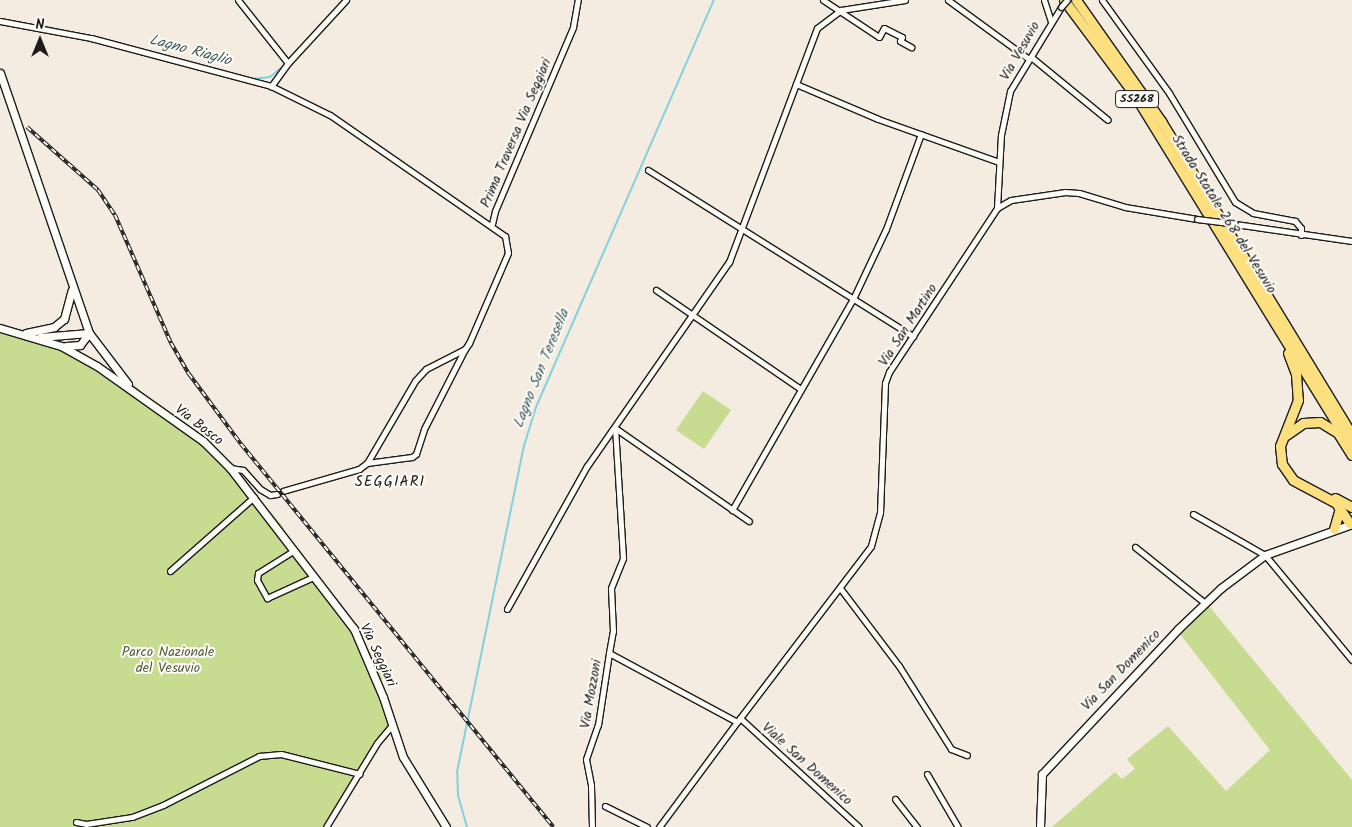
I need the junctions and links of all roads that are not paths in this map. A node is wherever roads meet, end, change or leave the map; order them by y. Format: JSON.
{"nodes":[{"id":1,"x":238,"y":0,"type":"edge"},
{"id":2,"x":346,"y":0,"type":"edge"},
{"id":3,"x":578,"y":0,"type":"edge"},
{"id":4,"x":822,"y":0,"type":"edge"},
{"id":5,"x":905,"y":0,"type":"edge"},
{"id":6,"x":948,"y":0,"type":"edge"},
{"id":7,"x":1044,"y":0,"type":"edge"},
{"id":8,"x":1076,"y":0,"type":"edge"},
{"id":9,"x":1102,"y":0,"type":"edge"},
{"id":10,"x":1064,"y":2,"type":"edge"},
{"id":11,"x":841,"y":10,"type":"junction"},
{"id":12,"x":0,"y":21,"type":"edge"},
{"id":13,"x":1051,"y":21,"type":"junction"},
{"id":14,"x":911,"y":47,"type":"dead end"},
{"id":15,"x":1030,"y":58,"type":"junction"},
{"id":16,"x":288,"y":63,"type":"junction"},
{"id":17,"x":0,"y":73,"type":"edge"},
{"id":18,"x":796,"y":84,"type":"junction"},
{"id":19,"x":270,"y":86,"type":"junction"},
{"id":20,"x":1108,"y":120,"type":"dead end"},
{"id":21,"x":921,"y":134,"type":"junction"},
{"id":22,"x":1000,"y":162,"type":"junction"},
{"id":23,"x":648,"y":170,"type":"dead end"},
{"id":24,"x":998,"y":208,"type":"junction"},
{"id":25,"x":492,"y":224,"type":"junction"},
{"id":26,"x":740,"y":229,"type":"junction"},
{"id":27,"x":1301,"y":235,"type":"junction"},
{"id":28,"x":1352,"y":241,"type":"edge"},
{"id":29,"x":73,"y":288,"type":"junction"},
{"id":30,"x":656,"y":290,"type":"dead end"},
{"id":31,"x":853,"y":299,"type":"junction"},
{"id":32,"x":694,"y":316,"type":"junction"},
{"id":33,"x":1277,"y":325,"type":"junction"},
{"id":34,"x":0,"y":328,"type":"edge"},
{"id":35,"x":20,"y":333,"type":"junction"},
{"id":36,"x":89,"y":333,"type":"junction"},
{"id":37,"x":912,"y":336,"type":"junction"},
{"id":38,"x":37,"y":337,"type":"junction"},
{"id":39,"x":61,"y":346,"type":"junction"},
{"id":40,"x":465,"y":349,"type":"junction"},
{"id":41,"x":799,"y":388,"type":"junction"},
{"id":42,"x":134,"y":392,"type":"junction"},
{"id":43,"x":616,"y":428,"type":"junction"},
{"id":44,"x":1352,"y":435,"type":"edge"},
{"id":45,"x":1282,"y":439,"type":"junction"},
{"id":46,"x":1352,"y":448,"type":"edge"},
{"id":47,"x":1352,"y":455,"type":"edge"},
{"id":48,"x":367,"y":463,"type":"junction"},
{"id":49,"x":230,"y":468,"type":"junction"},
{"id":50,"x":254,"y":482,"type":"junction"},
{"id":51,"x":243,"y":483,"type":"junction"},
{"id":52,"x":284,"y":491,"type":"dead end"},
{"id":53,"x":277,"y":494,"type":"dead end"},
{"id":54,"x":254,"y":497,"type":"junction"},
{"id":55,"x":1346,"y":506,"type":"edge"},
{"id":56,"x":732,"y":510,"type":"junction"},
{"id":57,"x":1352,"y":512,"type":"edge"},
{"id":58,"x":1193,"y":514,"type":"dead end"},
{"id":59,"x":749,"y":521,"type":"dead end"},
{"id":60,"x":1351,"y":524,"type":"edge"},
{"id":61,"x":1334,"y":529,"type":"junction"},
{"id":62,"x":1135,"y":547,"type":"dead end"},
{"id":63,"x":293,"y":551,"type":"junction"},
{"id":64,"x":1265,"y":555,"type":"junction"},
{"id":65,"x":170,"y":571,"type":"dead end"},
{"id":66,"x":313,"y":577,"type":"junction"},
{"id":67,"x":840,"y":588,"type":"junction"},
{"id":68,"x":1206,"y":603,"type":"junction"},
{"id":69,"x":507,"y":609,"type":"dead end"},
{"id":70,"x":609,"y":653,"type":"junction"},
{"id":71,"x":1352,"y":660,"type":"edge"},
{"id":72,"x":739,"y":720,"type":"junction"},
{"id":73,"x":392,"y":725,"type":"junction"},
{"id":74,"x":967,"y":755,"type":"dead end"},
{"id":75,"x":360,"y":774,"type":"junction"},
{"id":76,"x":927,"y":774,"type":"dead end"},
{"id":77,"x":895,"y":799,"type":"dead end"},
{"id":78,"x":605,"y":806,"type":"dead end"},
{"id":79,"x":76,"y":822,"type":"dead end"},
{"id":80,"x":326,"y":827,"type":"edge"},
{"id":81,"x":446,"y":827,"type":"edge"},
{"id":82,"x":592,"y":827,"type":"edge"},
{"id":83,"x":647,"y":827,"type":"edge"},
{"id":84,"x":659,"y":827,"type":"edge"},
{"id":85,"x":858,"y":827,"type":"edge"},
{"id":86,"x":917,"y":827,"type":"edge"},
{"id":87,"x":958,"y":827,"type":"edge"},
{"id":88,"x":1040,"y":827,"type":"edge"}],
"edges":[{"from":1,"to":16,"type":"street"},
{"from":2,"to":16,"type":"street"},
{"from":3,"to":25,"type":"street","name":"Prima Traversa Via Seggiari"},
{"from":4,"to":11,"type":"street"},
{"from":5,"to":11,"type":"street"},
{"from":6,"to":15,"type":"street"},
{"from":7,"to":13,"type":"street"},
{"from":8,"to":44,"type":"highway","name":"Strada Statale 268 del Vesuvio","number":"SS268"},
{"from":9,"to":27,"type":"street"},
{"from":10,"to":13,"type":"street","name":"Via Vesuvio"},
{"from":10,"to":33,"type":"highway","name":"Strada Statale 268 del Vesuvio","number":"SS268"},
{"from":11,"to":14,"type":"street"},
{"from":11,"to":18,"type":"street"},
{"from":12,"to":19,"type":"street"},
{"from":13,"to":15,"type":"street","name":"Via Vesuvio"},
{"from":15,"to":20,"type":"street"},
{"from":15,"to":22,"type":"street","name":"Via Vesuvio"},
{"from":16,"to":19,"type":"street"},
{"from":17,"to":29,"type":"main road"},
{"from":18,"to":21,"type":"street"},
{"from":18,"to":26,"type":"street"},
{"from":19,"to":25,"type":"street"},
{"from":21,"to":22,"type":"street"},
{"from":21,"to":31,"type":"street"},
{"from":22,"to":24,"type":"street","name":"Via Vesuvio"},
{"from":23,"to":26,"type":"street"},
{"from":24,"to":27,"type":"street","bridge":true},
{"from":24,"to":37,"type":"street","name":"Via San Martino"},
{"from":25,"to":40,"type":"street","name":"Prima Traversa Via Seggiari"},
{"from":26,"to":31,"type":"street"},
{"from":26,"to":32,"type":"street"},
{"from":27,"to":28,"type":"street"},
{"from":29,"to":35,"type":"main road"},
{"from":29,"to":36,"type":"main road"},
{"from":30,"to":32,"type":"street"},
{"from":31,"to":37,"type":"street"},
{"from":31,"to":41,"type":"street"},
{"from":32,"to":41,"type":"street"},
{"from":32,"to":43,"type":"street"},
{"from":33,"to":45,"type":"highway"},
{"from":33,"to":46,"type":"highway","name":"Strada Statale 268 del Vesuvio","number":"SS268"},
{"from":34,"to":35,"type":"main road","name":"Via Bosco"},
{"from":35,"to":38,"type":"main road","name":"Via Bosco"},
{"from":36,"to":38,"type":"main road","name":"Via Bosco"},
{"from":36,"to":39,"type":"main road"},
{"from":36,"to":42,"type":"main road","name":"Via Bosco"},
{"from":37,"to":67,"type":"street","name":"Via San Martino"},
{"from":38,"to":39,"type":"main road","name":"Via Bosco"},
{"from":39,"to":42,"type":"main road","name":"Via Bosco"},
{"from":40,"to":48,"type":"street"},
{"from":40,"to":48,"type":"street","name":"Prima Traversa Via Seggiari"},
{"from":41,"to":56,"type":"street"},
{"from":42,"to":49,"type":"main road","name":"Via Bosco"},
{"from":43,"to":56,"type":"street"},
{"from":43,"to":69,"type":"street"},
{"from":43,"to":70,"type":"street"},
{"from":45,"to":47,"type":"highway"},
{"from":45,"to":55,"type":"highway"},
{"from":48,"to":52,"type":"street"},
{"from":49,"to":50,"type":"street"},
{"from":49,"to":51,"type":"main road","name":"Via Bosco"},
{"from":50,"to":51,"type":"street"},
{"from":50,"to":53,"type":"street"},
{"from":51,"to":54,"type":"main road","name":"Via Seggiari"},
{"from":54,"to":63,"type":"main road","name":"Via Seggiari"},
{"from":54,"to":65,"type":"street"},
{"from":55,"to":57,"type":"highway"},
{"from":55,"to":60,"type":"highway"},
{"from":55,"to":61,"type":"highway"},
{"from":56,"to":59,"type":"street"},
{"from":58,"to":64,"type":"street"},
{"from":60,"to":61,"type":"main road","name":"Via San Domenico"},
{"from":61,"to":64,"type":"main road","name":"Via San Domenico"},
{"from":62,"to":68,"type":"street"},
{"from":63,"to":66,"type":"main road","name":"Via Seggiari"},
{"from":63,"to":66,"type":"street"},
{"from":64,"to":68,"type":"main road","name":"Via San Domenico"},
{"from":64,"to":71,"type":"street"},
{"from":66,"to":73,"type":"main road","name":"Via Seggiari"},
{"from":67,"to":72,"type":"street","name":"Via San Martino"},
{"from":67,"to":74,"type":"street"},
{"from":68,"to":88,"type":"main road","name":"Via San Domenico"},
{"from":70,"to":72,"type":"street","name":"Via Mozzoni"},
{"from":70,"to":82,"type":"street","name":"Via Mozzoni"},
{"from":72,"to":84,"type":"street","name":"Via San Martino"},
{"from":72,"to":85,"type":"street","name":"Viale San Domenico"},
{"from":73,"to":75,"type":"street"},
{"from":73,"to":81,"type":"main road","name":"Via Seggiari"},
{"from":75,"to":79,"type":"street"},
{"from":75,"to":80,"type":"street"},
{"from":76,"to":87,"type":"street"},
{"from":77,"to":86,"type":"street"},
{"from":78,"to":83,"type":"street"}]}
